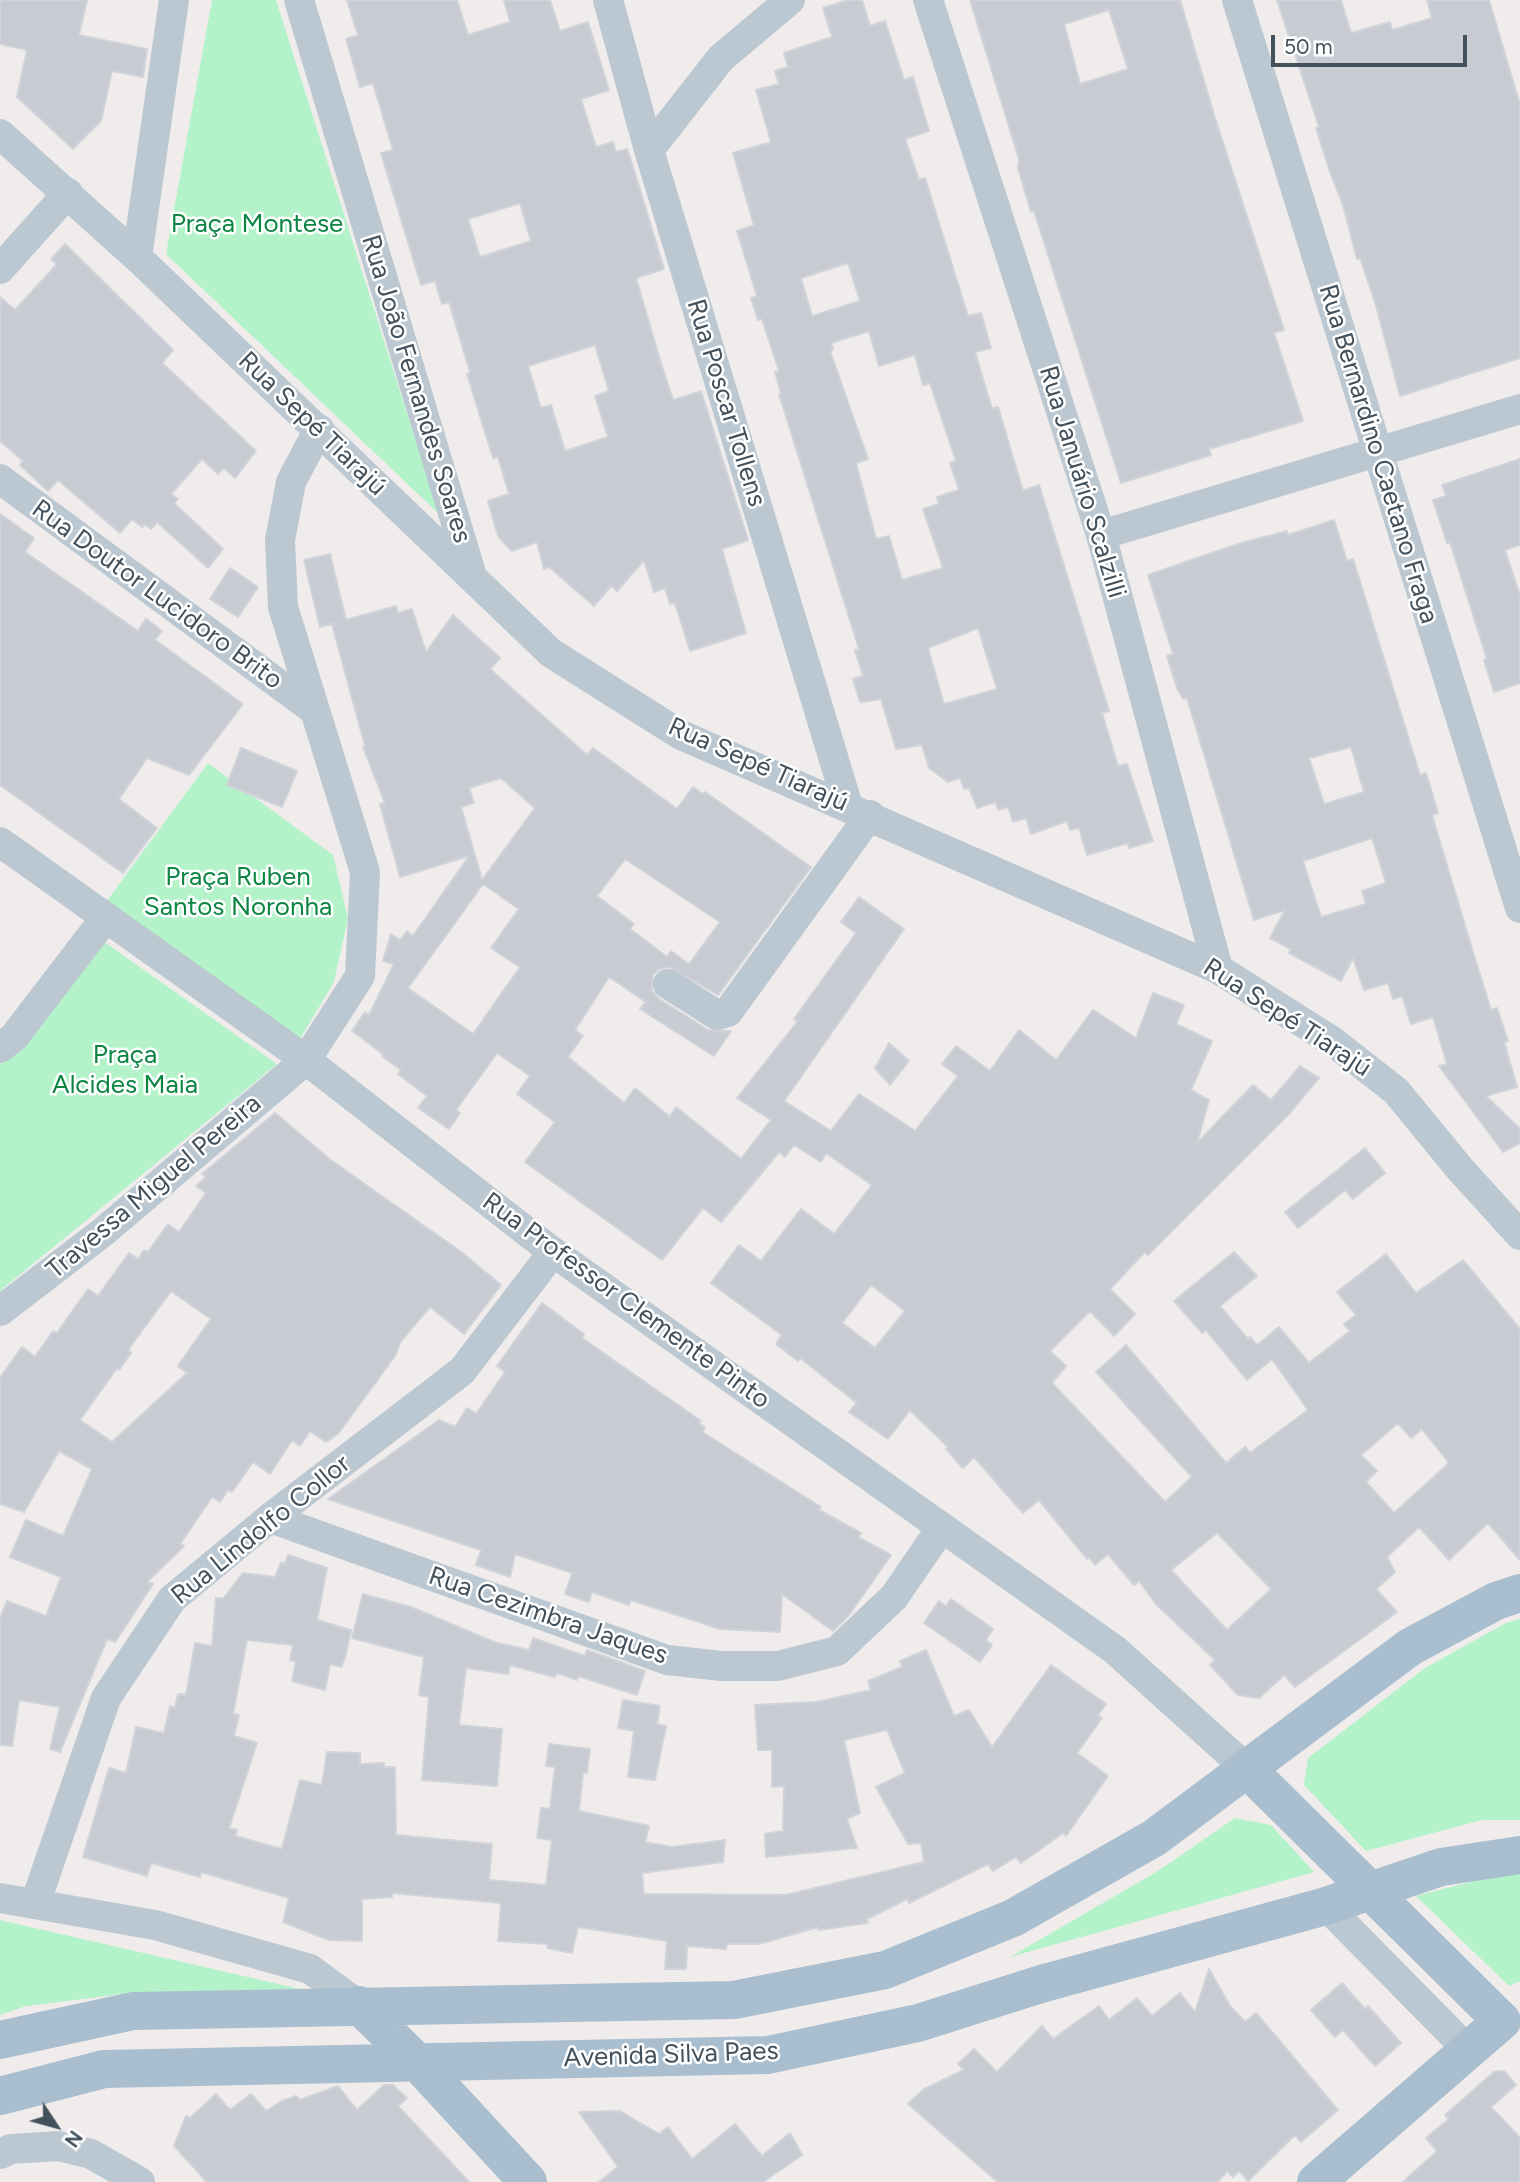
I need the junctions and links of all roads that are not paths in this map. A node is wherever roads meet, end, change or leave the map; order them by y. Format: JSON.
{"nodes":[{"id":1,"x":174,"y":0,"type":"edge"},
{"id":2,"x":299,"y":0,"type":"edge"},
{"id":3,"x":608,"y":0,"type":"edge"},
{"id":4,"x":790,"y":0,"type":"edge"},
{"id":5,"x":928,"y":0,"type":"edge"},
{"id":6,"x":1237,"y":0,"type":"edge"},
{"id":7,"x":0,"y":134,"type":"edge"},
{"id":8,"x":649,"y":149,"type":"junction"},
{"id":9,"x":68,"y":193,"type":"junction"},
{"id":10,"x":137,"y":257,"type":"junction"},
{"id":11,"x":0,"y":269,"type":"edge"},
{"id":12,"x":1520,"y":410,"type":"edge"},
{"id":13,"x":319,"y":429,"type":"junction"},
{"id":14,"x":1376,"y":453,"type":"junction"},
{"id":15,"x":0,"y":479,"type":"edge"},
{"id":16,"x":1101,"y":535,"type":"junction"},
{"id":17,"x":472,"y":576,"type":"junction"},
{"id":18,"x":314,"y":710,"type":"junction"},
{"id":19,"x":859,"y":810,"type":"junction"},
{"id":20,"x":0,"y":842,"type":"edge"},
{"id":21,"x":1520,"y":908,"type":"edge"},
{"id":22,"x":106,"y":917,"type":"junction"},
{"id":23,"x":1218,"y":969,"type":"junction"},
{"id":24,"x":668,"y":984,"type":"dead end"},
{"id":25,"x":0,"y":1048,"type":"edge"},
{"id":26,"x":306,"y":1060,"type":"junction"},
{"id":27,"x":1520,"y":1234,"type":"edge"},
{"id":28,"x":553,"y":1252,"type":"junction"},
{"id":29,"x":0,"y":1311,"type":"edge"},
{"id":30,"x":270,"y":1518,"type":"junction"},
{"id":31,"x":942,"y":1527,"type":"junction"},
{"id":32,"x":1520,"y":1593,"type":"edge"},
{"id":33,"x":1246,"y":1768,"type":"junction"},
{"id":34,"x":1520,"y":1855,"type":"edge"},
{"id":35,"x":1373,"y":1890,"type":"junction"},
{"id":36,"x":0,"y":1898,"type":"edge"},
{"id":37,"x":35,"y":1904,"type":"junction"},
{"id":38,"x":1326,"y":1906,"type":"junction"},
{"id":39,"x":359,"y":2005,"type":"junction"},
{"id":40,"x":1511,"y":2030,"type":"edge"},
{"id":41,"x":0,"y":2040,"type":"edge"},
{"id":42,"x":1468,"y":2050,"type":"junction"},
{"id":43,"x":419,"y":2064,"type":"junction"},
{"id":44,"x":0,"y":2095,"type":"edge"},
{"id":45,"x":0,"y":2154,"type":"edge"},
{"id":46,"x":140,"y":2182,"type":"edge"},
{"id":47,"x":528,"y":2182,"type":"edge"},
{"id":48,"x":1316,"y":2182,"type":"edge"}],
"edges":[{"from":1,"to":10,"type":"street"},
{"from":2,"to":17,"type":"street","name":"Rua João Fernandes Soares"},
{"from":3,"to":8,"type":"street","name":"Rua Poscar Tollens"},
{"from":4,"to":8,"type":"street"},
{"from":5,"to":16,"type":"street","name":"Rua Januário Scalzilli"},
{"from":6,"to":14,"type":"street","name":"Rua Bernardino Caetano Fraga"},
{"from":7,"to":9,"type":"street","name":"Rua Sepé Tiarajú"},
{"from":8,"to":19,"type":"street","name":"Rua Poscar Tollens"},
{"from":9,"to":10,"type":"street","name":"Rua Sepé Tiarajú"},
{"from":9,"to":11,"type":"street"},
{"from":10,"to":13,"type":"street","name":"Rua Sepé Tiarajú"},
{"from":12,"to":14,"type":"street"},
{"from":13,"to":17,"type":"street","name":"Rua Sepé Tiarajú"},
{"from":13,"to":18,"type":"street","name":"Travessa Miguel Pereira"},
{"from":14,"to":16,"type":"street"},
{"from":14,"to":21,"type":"street","name":"Rua Bernardino Caetano Fraga"},
{"from":15,"to":18,"type":"street","name":"Rua Doutor Lucidoro Brito"},
{"from":16,"to":23,"type":"street","name":"Rua Januário Scalzilli"},
{"from":17,"to":19,"type":"street","name":"Rua Sepé Tiarajú"},
{"from":18,"to":26,"type":"street","name":"Travessa Miguel Pereira"},
{"from":19,"to":23,"type":"street","name":"Rua Sepé Tiarajú"},
{"from":19,"to":24,"type":"street"},
{"from":20,"to":22,"type":"street","name":"Rua Professor Clemente Pinto"},
{"from":22,"to":25,"type":"street"},
{"from":22,"to":26,"type":"street","name":"Rua Professor Clemente Pinto"},
{"from":23,"to":27,"type":"street","name":"Rua Sepé Tiarajú"},
{"from":26,"to":28,"type":"street","name":"Rua Professor Clemente Pinto"},
{"from":26,"to":29,"type":"street","name":"Travessa Miguel Pereira"},
{"from":28,"to":30,"type":"street","name":"Rua Lindolfo Collor"},
{"from":28,"to":31,"type":"street","name":"Rua Professor Clemente Pinto"},
{"from":30,"to":31,"type":"street","name":"Rua Cezimbra Jaques"},
{"from":30,"to":37,"type":"street","name":"Rua Lindolfo Collor"},
{"from":31,"to":33,"type":"street","name":"Rua Professor Clemente Pinto"},
{"from":32,"to":33,"type":"main road","name":"Avenida Silva Paes"},
{"from":33,"to":35,"type":"main road"},
{"from":33,"to":39,"type":"main road","name":"Avenida Silva Paes"},
{"from":34,"to":35,"type":"main road","name":"Avenida Silva Paes"},
{"from":35,"to":38,"type":"main road","name":"Avenida Silva Paes"},
{"from":35,"to":40,"type":"main road"},
{"from":36,"to":37,"type":"street"},
{"from":37,"to":39,"type":"street"},
{"from":38,"to":42,"type":"street"},
{"from":38,"to":43,"type":"main road","name":"Avenida Silva Paes"},
{"from":39,"to":41,"type":"main road","name":"Avenida Silva Paes"},
{"from":39,"to":43,"type":"main road"},
{"from":40,"to":42,"type":"main road"},
{"from":42,"to":48,"type":"main road"},
{"from":43,"to":44,"type":"main road","name":"Avenida Silva Paes"},
{"from":43,"to":47,"type":"main road"},
{"from":45,"to":46,"type":"street"}]}
